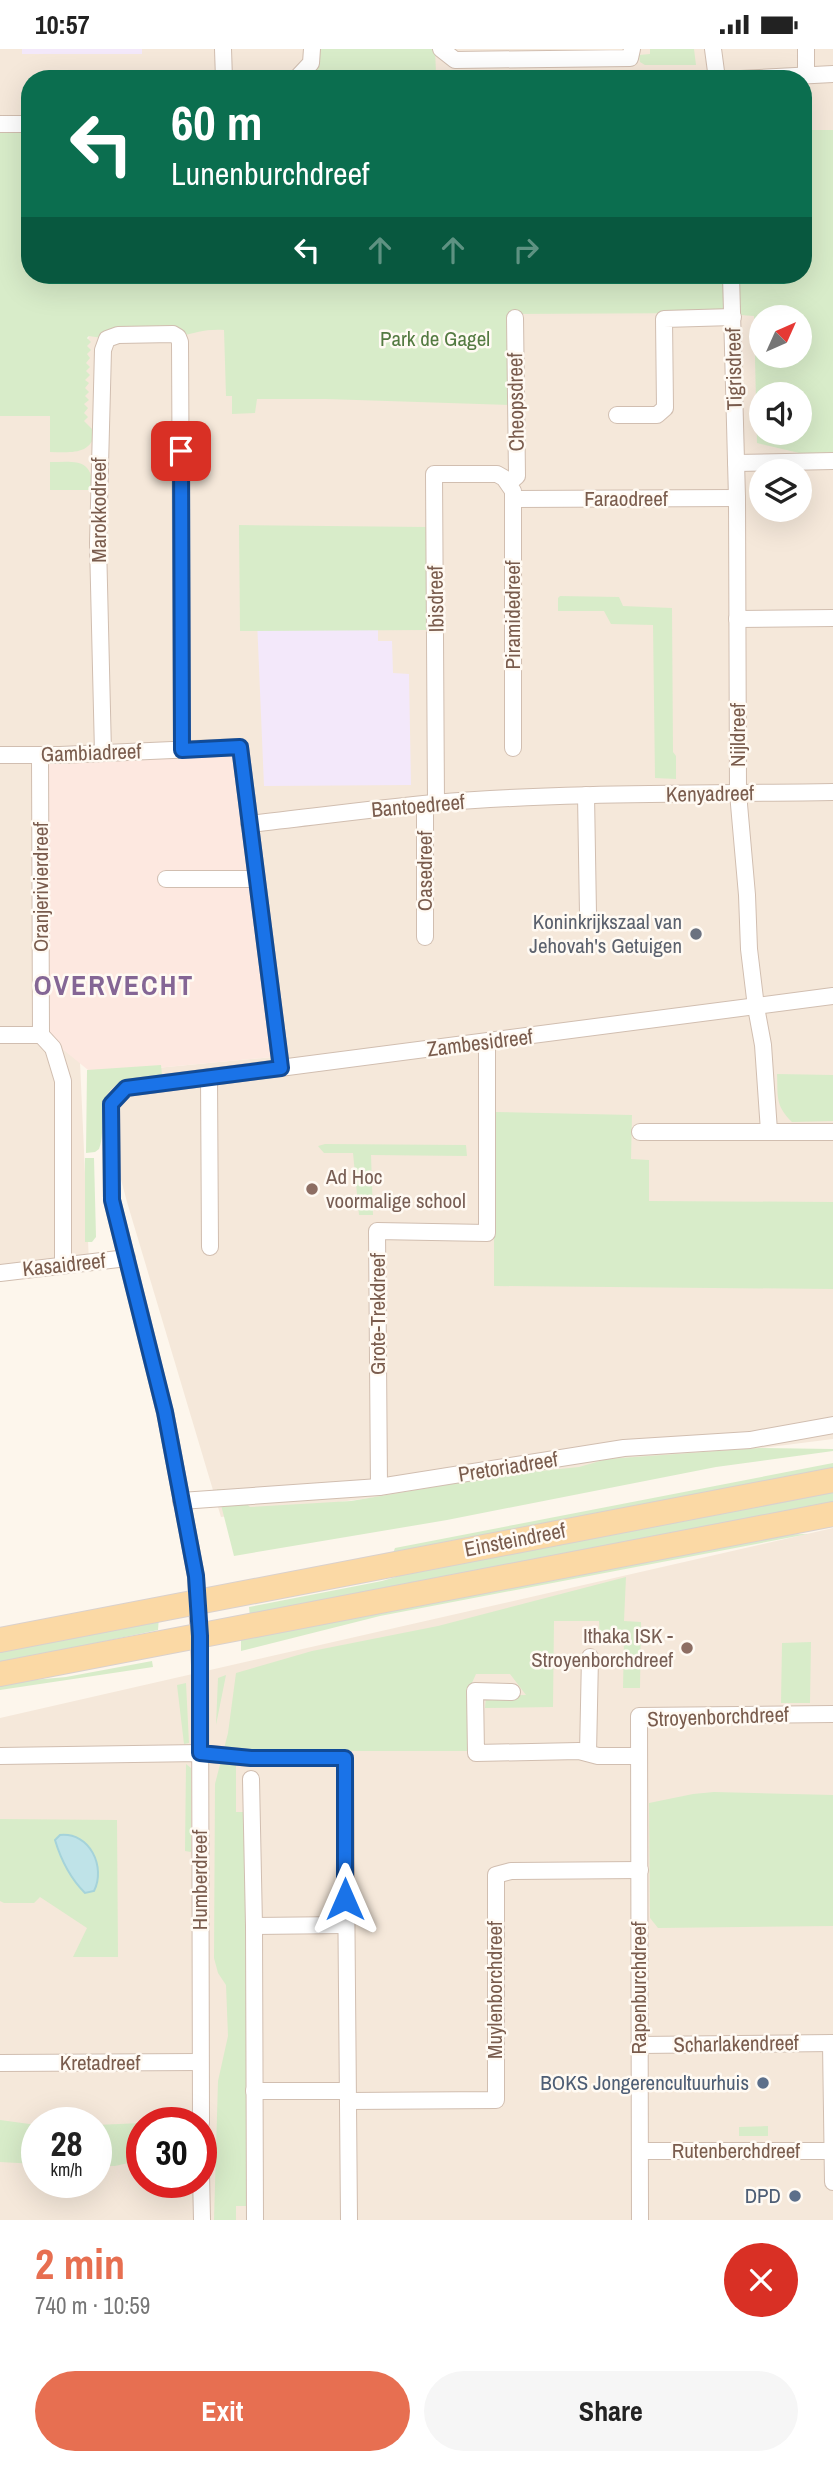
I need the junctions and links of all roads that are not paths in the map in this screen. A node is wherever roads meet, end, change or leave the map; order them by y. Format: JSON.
{"nodes":[{"id":1,"x":223,"y":49,"type":"edge"},
{"id":2,"x":312,"y":49,"type":"edge"},
{"id":3,"x":441,"y":49,"type":"edge"},
{"id":4,"x":632,"y":49,"type":"edge"},
{"id":5,"x":713,"y":49,"type":"edge"},
{"id":6,"x":806,"y":49,"type":"edge"},
{"id":7,"x":511,"y":54,"type":"edge"},
{"id":8,"x":223,"y":70,"type":"edge"},
{"id":9,"x":304,"y":70,"type":"edge"},
{"id":10,"x":716,"y":70,"type":"edge"},
{"id":11,"x":806,"y":70,"type":"edge"},
{"id":12,"x":812,"y":74,"type":"edge"},
{"id":13,"x":833,"y":74,"type":"edge"},
{"id":14,"x":0,"y":124,"type":"edge"},
{"id":15,"x":21,"y":124,"type":"edge"},
{"id":16,"x":732,"y":284,"type":"edge"},
{"id":17,"x":733,"y":317,"type":"junction"},
{"id":18,"x":515,"y":318,"type":"dead end"},
{"id":19,"x":617,"y":415,"type":"dead end"},
{"id":20,"x":833,"y":461,"type":"edge"},
{"id":21,"x":736,"y":463,"type":"junction"},
{"id":22,"x":509,"y":483,"type":"junction"},
{"id":23,"x":737,"y":498,"type":"junction"},
{"id":24,"x":515,"y":499,"type":"junction"},
{"id":25,"x":833,"y":618,"type":"edge"},
{"id":26,"x":737,"y":619,"type":"junction"},
{"id":27,"x":513,"y":748,"type":"dead end"},
{"id":28,"x":182,"y":750,"type":"junction"},
{"id":29,"x":103,"y":753,"type":"junction"},
{"id":30,"x":0,"y":755,"type":"edge"},
{"id":31,"x":40,"y":755,"type":"junction"},
{"id":32,"x":833,"y":792,"type":"edge"},
{"id":33,"x":738,"y":793,"type":"junction"},
{"id":34,"x":586,"y":795,"type":"junction"},
{"id":35,"x":430,"y":804,"type":"junction"},
{"id":36,"x":250,"y":824,"type":"junction"},
{"id":37,"x":256,"y":879,"type":"junction"},
{"id":38,"x":166,"y":880,"type":"dead end"},
{"id":39,"x":588,"y":914,"type":"dead end"},
{"id":40,"x":425,"y":937,"type":"dead end"},
{"id":41,"x":833,"y":996,"type":"edge"},
{"id":42,"x":756,"y":1007,"type":"junction"},
{"id":43,"x":0,"y":1035,"type":"edge"},
{"id":44,"x":41,"y":1035,"type":"junction"},
{"id":45,"x":487,"y":1043,"type":"junction"},
{"id":46,"x":281,"y":1068,"type":"junction"},
{"id":47,"x":209,"y":1077,"type":"junction"},
{"id":48,"x":769,"y":1131,"type":"junction"},
{"id":49,"x":640,"y":1132,"type":"dead end"},
{"id":50,"x":833,"y":1132,"type":"edge"},
{"id":51,"x":210,"y":1247,"type":"dead end"},
{"id":52,"x":127,"y":1258,"type":"junction"},
{"id":53,"x":63,"y":1266,"type":"junction"},
{"id":54,"x":0,"y":1273,"type":"edge"},
{"id":55,"x":833,"y":1425,"type":"edge"},
{"id":56,"x":833,"y":1480,"type":"edge"},
{"id":57,"x":379,"y":1487,"type":"junction"},
{"id":58,"x":181,"y":1501,"type":"junction"},
{"id":59,"x":833,"y":1514,"type":"edge"},
{"id":60,"x":197,"y":1601,"type":"junction"},
{"id":61,"x":200,"y":1636,"type":"junction"},
{"id":62,"x":0,"y":1640,"type":"edge"},
{"id":63,"x":590,"y":1657,"type":"dead end"},
{"id":64,"x":0,"y":1674,"type":"edge"},
{"id":65,"x":512,"y":1692,"type":"dead end"},
{"id":66,"x":833,"y":1714,"type":"edge"},
{"id":67,"x":200,"y":1753,"type":"junction"},
{"id":68,"x":588,"y":1753,"type":"junction"},
{"id":69,"x":0,"y":1756,"type":"edge"},
{"id":70,"x":639,"y":1756,"type":"junction"},
{"id":71,"x":251,"y":1779,"type":"dead end"},
{"id":72,"x":640,"y":1870,"type":"junction"},
{"id":73,"x":345,"y":1925,"type":"junction"},
{"id":74,"x":254,"y":1926,"type":"junction"},
{"id":75,"x":832,"y":2043,"type":"edge"},
{"id":76,"x":639,"y":2045,"type":"junction"},
{"id":77,"x":200,"y":2062,"type":"junction"},
{"id":78,"x":0,"y":2063,"type":"edge"},
{"id":79,"x":254,"y":2091,"type":"junction"},
{"id":80,"x":347,"y":2096,"type":"junction"},
{"id":81,"x":201,"y":2107,"type":"edge"},
{"id":82,"x":640,"y":2151,"type":"junction"},
{"id":83,"x":832,"y":2151,"type":"edge"},
{"id":84,"x":833,"y":2182,"type":"edge"},
{"id":85,"x":202,"y":2198,"type":"edge"},
{"id":86,"x":202,"y":2220,"type":"edge"},
{"id":87,"x":255,"y":2220,"type":"edge"},
{"id":88,"x":349,"y":2220,"type":"edge"},
{"id":89,"x":640,"y":2220,"type":"edge"}],
"edges":[{"from":1,"to":8,"type":"street"},
{"from":2,"to":9,"type":"street"},
{"from":3,"to":7,"type":"street"},
{"from":4,"to":7,"type":"street"},
{"from":5,"to":10,"type":"street"},
{"from":6,"to":11,"type":"street"},
{"from":12,"to":13,"type":"street"},
{"from":14,"to":15,"type":"street"},
{"from":16,"to":17,"type":"street","name":"Tigrisdreef"},
{"from":17,"to":19,"type":"street"},
{"from":17,"to":21,"type":"street","name":"Tigrisdreef"},
{"from":18,"to":22,"type":"street","name":"Cheopsdreef"},
{"from":20,"to":21,"type":"street"},
{"from":21,"to":23,"type":"street","name":"Nijldreef"},
{"from":22,"to":24,"type":"street","name":"Piramidedreef"},
{"from":22,"to":35,"type":"street","name":"Ibisdreef"},
{"from":23,"to":24,"type":"street","name":"Faraodreef"},
{"from":23,"to":26,"type":"street","name":"Nijldreef"},
{"from":24,"to":27,"type":"street","name":"Piramidedreef"},
{"from":25,"to":26,"type":"street"},
{"from":26,"to":33,"type":"street","name":"Nijldreef"},
{"from":28,"to":29,"type":"street","name":"Gambiadreef"},
{"from":28,"to":29,"type":"street","name":"Marokkodreef"},
{"from":28,"to":36,"type":"street","name":"Gambiadreef"},
{"from":29,"to":31,"type":"street","name":"Gambiadreef"},
{"from":30,"to":31,"type":"street","name":"Gambiadreef"},
{"from":31,"to":44,"type":"street","name":"Oranjerivierdreef"},
{"from":32,"to":33,"type":"street","name":"Kenyadreef"},
{"from":33,"to":34,"type":"street","name":"Kenyadreef"},
{"from":33,"to":42,"type":"street","name":"Nijldreef"},
{"from":34,"to":35,"type":"street","name":"Bantoedreef"},
{"from":34,"to":39,"type":"street"},
{"from":35,"to":36,"type":"street","name":"Bantoedreef"},
{"from":35,"to":40,"type":"street","name":"Oasedreef"},
{"from":36,"to":37,"type":"street"},
{"from":37,"to":38,"type":"street"},
{"from":37,"to":46,"type":"street"},
{"from":41,"to":42,"type":"street","name":"Zambesidreef"},
{"from":42,"to":45,"type":"street","name":"Zambesidreef"},
{"from":42,"to":48,"type":"street","name":"Nijldreef"},
{"from":43,"to":44,"type":"street"},
{"from":44,"to":53,"type":"street","name":"Oranjerivierdreef"},
{"from":45,"to":46,"type":"street","name":"Zambesidreef"},
{"from":45,"to":57,"type":"street","name":"Grote-Trekdreef"},
{"from":46,"to":47,"type":"street","name":"Zambesidreef"},
{"from":47,"to":51,"type":"street"},
{"from":47,"to":52,"type":"street","name":"Zambesidreef"},
{"from":48,"to":49,"type":"street"},
{"from":48,"to":50,"type":"street"},
{"from":52,"to":53,"type":"street","name":"Kasaidreef"},
{"from":52,"to":58,"type":"street"},
{"from":53,"to":54,"type":"street","name":"Kasaidreef"},
{"from":55,"to":57,"type":"street","name":"Pretoriadreef"},
{"from":56,"to":60,"type":"main road","name":"Einsteindreef"},
{"from":57,"to":58,"type":"street","name":"Pretoriadreef"},
{"from":58,"to":60,"type":"street"},
{"from":59,"to":61,"type":"main road","name":"Einsteindreef"},
{"from":60,"to":61,"type":"street"},
{"from":60,"to":62,"type":"main road","name":"Einsteindreef"},
{"from":61,"to":64,"type":"main road","name":"Einsteindreef"},
{"from":61,"to":67,"type":"street","name":"Humberdreef"},
{"from":63,"to":68,"type":"street"},
{"from":65,"to":68,"type":"street"},
{"from":66,"to":70,"type":"street","name":"Stroyenborchdreef"},
{"from":67,"to":69,"type":"street"},
{"from":67,"to":73,"type":"street"},
{"from":67,"to":77,"type":"street","name":"Humberdreef"},
{"from":68,"to":70,"type":"street"},
{"from":70,"to":72,"type":"street","name":"Rapenburchdreef"},
{"from":71,"to":74,"type":"street"},
{"from":72,"to":76,"type":"street","name":"Rapenburchdreef"},
{"from":72,"to":80,"type":"street","name":"Muylenborchdreef"},
{"from":73,"to":74,"type":"street"},
{"from":73,"to":80,"type":"street"},
{"from":74,"to":79,"type":"street"},
{"from":75,"to":76,"type":"street","name":"Scharlakendreef"},
{"from":75,"to":83,"type":"street"},
{"from":76,"to":82,"type":"street","name":"Rapenburchdreef"},
{"from":77,"to":78,"type":"street","name":"Kretadreef"},
{"from":77,"to":81,"type":"street","name":"Humberdreef"},
{"from":79,"to":80,"type":"street"},
{"from":79,"to":87,"type":"street"},
{"from":80,"to":88,"type":"street"},
{"from":82,"to":83,"type":"street","name":"Rutenberchdreef"},
{"from":82,"to":89,"type":"street","name":"Rapenburchdreef"},
{"from":83,"to":84,"type":"street"},
{"from":85,"to":86,"type":"street"}]}
